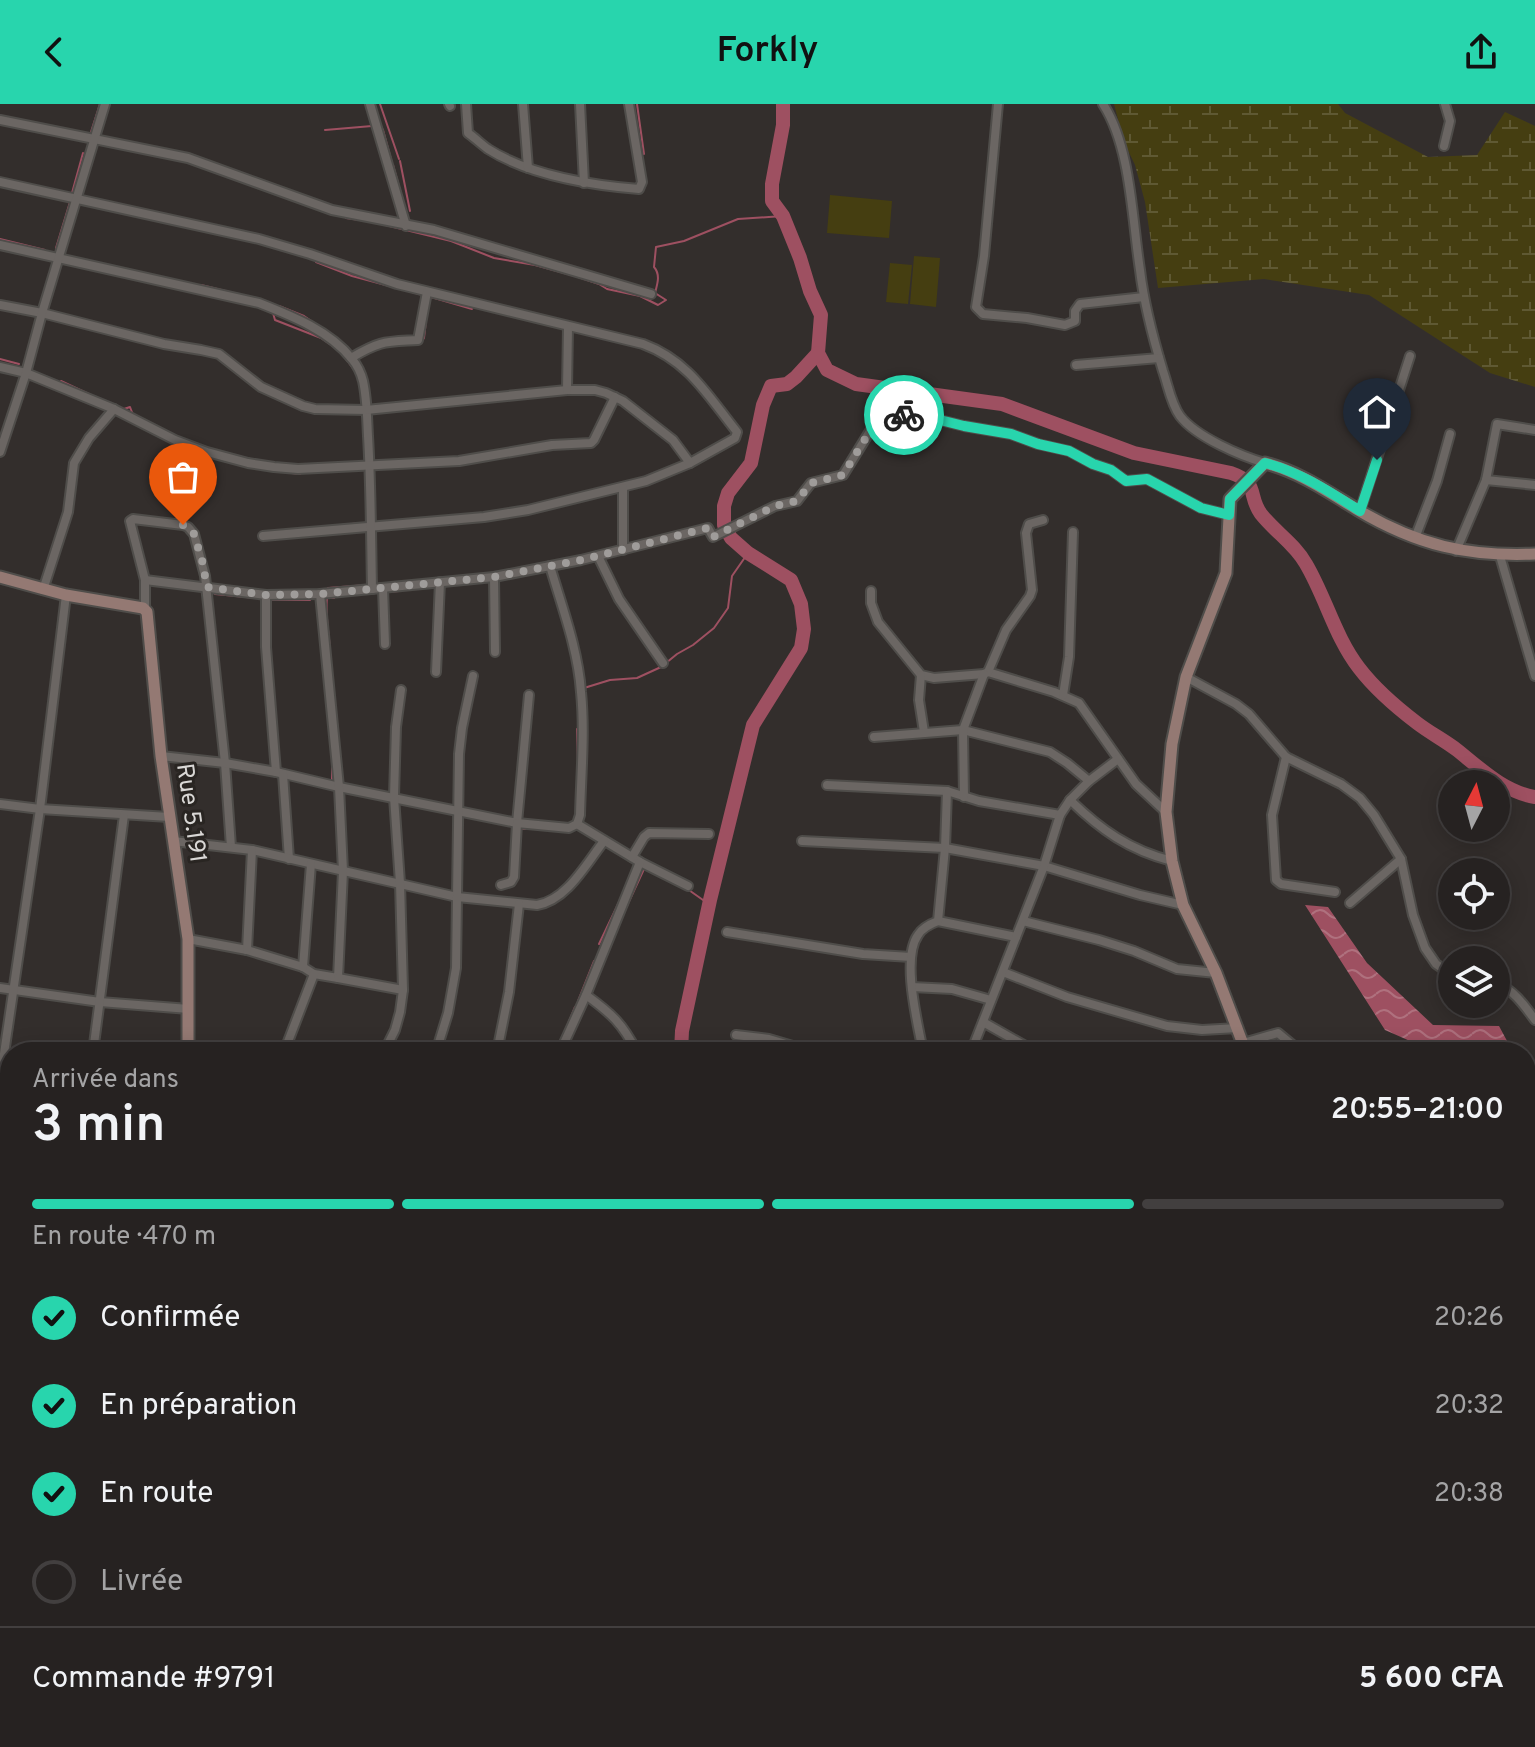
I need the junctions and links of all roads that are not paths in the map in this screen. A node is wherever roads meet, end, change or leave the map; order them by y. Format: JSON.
{"nodes":[{"id":1,"x":105,"y":104,"type":"edge"},
{"id":2,"x":370,"y":104,"type":"edge"},
{"id":3,"x":466,"y":104,"type":"edge"},
{"id":4,"x":523,"y":104,"type":"edge"},
{"id":5,"x":580,"y":104,"type":"edge"},
{"id":6,"x":629,"y":104,"type":"edge"},
{"id":7,"x":998,"y":104,"type":"edge"},
{"id":8,"x":1103,"y":104,"type":"edge"},
{"id":9,"x":1445,"y":104,"type":"edge"},
{"id":10,"x":0,"y":120,"type":"edge"},
{"id":11,"x":93,"y":139,"type":"junction"},
{"id":12,"x":1444,"y":146,"type":"dead end"},
{"id":13,"x":528,"y":168,"type":"junction"},
{"id":14,"x":0,"y":182,"type":"edge"},
{"id":15,"x":584,"y":183,"type":"junction"},
{"id":16,"x":76,"y":199,"type":"junction"},
{"id":17,"x":406,"y":226,"type":"junction"},
{"id":18,"x":0,"y":245,"type":"edge"},
{"id":19,"x":58,"y":258,"type":"junction"},
{"id":20,"x":427,"y":292,"type":"junction"},
{"id":21,"x":651,"y":294,"type":"dead end"},
{"id":22,"x":1144,"y":297,"type":"junction"},
{"id":23,"x":0,"y":305,"type":"edge"},
{"id":24,"x":42,"y":313,"type":"junction"},
{"id":25,"x":568,"y":327,"type":"junction"},
{"id":26,"x":1410,"y":356,"type":"dead end"},
{"id":27,"x":351,"y":358,"type":"junction"},
{"id":28,"x":1159,"y":358,"type":"junction"},
{"id":29,"x":1076,"y":365,"type":"dead end"},
{"id":30,"x":0,"y":367,"type":"edge"},
{"id":31,"x":26,"y":373,"type":"junction"},
{"id":32,"x":567,"y":390,"type":"junction"},
{"id":33,"x":615,"y":397,"type":"junction"},
{"id":34,"x":114,"y":409,"type":"junction"},
{"id":35,"x":366,"y":410,"type":"junction"},
{"id":36,"x":4,"y":429,"type":"edge"},
{"id":37,"x":1535,"y":430,"type":"edge"},
{"id":38,"x":1450,"y":434,"type":"dead end"},
{"id":39,"x":0,"y":452,"type":"edge"},
{"id":40,"x":690,"y":463,"type":"junction"},
{"id":41,"x":1265,"y":463,"type":"junction"},
{"id":42,"x":370,"y":467,"type":"junction"},
{"id":43,"x":1486,"y":480,"type":"junction"},
{"id":44,"x":1535,"y":485,"type":"edge"},
{"id":45,"x":623,"y":488,"type":"junction"},
{"id":46,"x":1360,"y":511,"type":"junction"},
{"id":47,"x":1229,"y":515,"type":"junction"},
{"id":48,"x":1043,"y":520,"type":"dead end"},
{"id":49,"x":371,"y":528,"type":"junction"},
{"id":50,"x":1073,"y":532,"type":"dead end"},
{"id":51,"x":263,"y":536,"type":"dead end"},
{"id":52,"x":1415,"y":538,"type":"junction"},
{"id":53,"x":623,"y":550,"type":"junction"},
{"id":54,"x":1456,"y":551,"type":"junction"},
{"id":55,"x":1535,"y":554,"type":"edge"},
{"id":56,"x":598,"y":556,"type":"junction"},
{"id":57,"x":1500,"y":556,"type":"junction"},
{"id":58,"x":550,"y":566,"type":"junction"},
{"id":59,"x":0,"y":577,"type":"edge"},
{"id":60,"x":494,"y":577,"type":"junction"},
{"id":61,"x":145,"y":580,"type":"junction"},
{"id":62,"x":440,"y":582,"type":"junction"},
{"id":63,"x":206,"y":587,"type":"junction"},
{"id":64,"x":383,"y":588,"type":"junction"},
{"id":65,"x":372,"y":589,"type":"junction"},
{"id":66,"x":43,"y":590,"type":"junction"},
{"id":67,"x":871,"y":591,"type":"dead end"},
{"id":68,"x":320,"y":594,"type":"junction"},
{"id":69,"x":66,"y":595,"type":"junction"},
{"id":70,"x":266,"y":595,"type":"junction"},
{"id":71,"x":145,"y":609,"type":"junction"},
{"id":72,"x":385,"y":644,"type":"dead end"},
{"id":73,"x":495,"y":652,"type":"dead end"},
{"id":74,"x":663,"y":663,"type":"dead end"},
{"id":75,"x":436,"y":672,"type":"dead end"},
{"id":76,"x":986,"y":673,"type":"junction"},
{"id":77,"x":921,"y":675,"type":"junction"},
{"id":78,"x":473,"y":676,"type":"dead end"},
{"id":79,"x":1535,"y":676,"type":"edge"},
{"id":80,"x":1186,"y":677,"type":"junction"},
{"id":81,"x":401,"y":690,"type":"dead end"},
{"id":82,"x":529,"y":695,"type":"dead end"},
{"id":83,"x":1063,"y":695,"type":"junction"},
{"id":84,"x":963,"y":730,"type":"junction"},
{"id":85,"x":924,"y":732,"type":"junction"},
{"id":86,"x":874,"y":737,"type":"dead end"},
{"id":87,"x":161,"y":756,"type":"junction"},
{"id":88,"x":1286,"y":757,"type":"junction"},
{"id":89,"x":1118,"y":759,"type":"junction"},
{"id":90,"x":225,"y":763,"type":"junction"},
{"id":91,"x":280,"y":773,"type":"junction"},
{"id":92,"x":1089,"y":781,"type":"junction"},
{"id":93,"x":827,"y":785,"type":"dead end"},
{"id":94,"x":339,"y":787,"type":"junction"},
{"id":95,"x":947,"y":791,"type":"junction"},
{"id":96,"x":394,"y":797,"type":"junction"},
{"id":97,"x":964,"y":797,"type":"junction"},
{"id":98,"x":1070,"y":800,"type":"junction"},
{"id":99,"x":0,"y":804,"type":"edge"},
{"id":100,"x":40,"y":809,"type":"junction"},
{"id":101,"x":459,"y":812,"type":"junction"},
{"id":102,"x":1166,"y":812,"type":"junction"},
{"id":103,"x":124,"y":815,"type":"junction"},
{"id":104,"x":1060,"y":815,"type":"junction"},
{"id":105,"x":169,"y":817,"type":"junction"},
{"id":106,"x":517,"y":823,"type":"junction"},
{"id":107,"x":577,"y":824,"type":"junction"},
{"id":108,"x":709,"y":834,"type":"dead end"},
{"id":109,"x":173,"y":841,"type":"junction"},
{"id":110,"x":604,"y":841,"type":"junction"},
{"id":111,"x":802,"y":841,"type":"dead end"},
{"id":112,"x":231,"y":847,"type":"junction"},
{"id":113,"x":945,"y":848,"type":"junction"},
{"id":114,"x":252,"y":850,"type":"junction"},
{"id":115,"x":289,"y":859,"type":"junction"},
{"id":116,"x":1401,"y":859,"type":"junction"},
{"id":117,"x":636,"y":860,"type":"junction"},
{"id":118,"x":1172,"y":861,"type":"junction"},
{"id":119,"x":311,"y":864,"type":"junction"},
{"id":120,"x":1044,"y":866,"type":"junction"},
{"id":121,"x":343,"y":871,"type":"junction"},
{"id":122,"x":400,"y":883,"type":"junction"},
{"id":123,"x":501,"y":885,"type":"dead end"},
{"id":124,"x":688,"y":886,"type":"dead end"},
{"id":125,"x":1335,"y":892,"type":"dead end"},
{"id":126,"x":457,"y":897,"type":"junction"},
{"id":127,"x":1350,"y":903,"type":"dead end"},
{"id":128,"x":519,"y":904,"type":"junction"},
{"id":129,"x":1183,"y":905,"type":"junction"},
{"id":130,"x":938,"y":921,"type":"junction"},
{"id":131,"x":1023,"y":921,"type":"junction"},
{"id":132,"x":727,"y":932,"type":"dead end"},
{"id":133,"x":1016,"y":937,"type":"junction"},
{"id":134,"x":188,"y":939,"type":"junction"},
{"id":135,"x":247,"y":950,"type":"junction"},
{"id":136,"x":911,"y":957,"type":"junction"},
{"id":137,"x":1438,"y":965,"type":"edge"},
{"id":138,"x":303,"y":967,"type":"junction"},
{"id":139,"x":1003,"y":972,"type":"junction"},
{"id":140,"x":1216,"y":973,"type":"junction"},
{"id":141,"x":314,"y":974,"type":"junction"},
{"id":142,"x":338,"y":978,"type":"junction"},
{"id":143,"x":912,"y":987,"type":"junction"},
{"id":144,"x":0,"y":988,"type":"edge"},
{"id":145,"x":13,"y":990,"type":"junction"},
{"id":146,"x":403,"y":990,"type":"junction"},
{"id":147,"x":1510,"y":990,"type":"edge"},
{"id":148,"x":586,"y":995,"type":"junction"},
{"id":149,"x":991,"y":1000,"type":"junction"},
{"id":150,"x":100,"y":1002,"type":"junction"},
{"id":151,"x":189,"y":1009,"type":"junction"},
{"id":152,"x":1535,"y":1020,"type":"edge"},
{"id":153,"x":983,"y":1022,"type":"junction"},
{"id":154,"x":1238,"y":1028,"type":"junction"},
{"id":155,"x":736,"y":1035,"type":"dead end"},
{"id":156,"x":6,"y":1042,"type":"edge"},
{"id":157,"x":94,"y":1042,"type":"edge"},
{"id":158,"x":188,"y":1042,"type":"edge"},
{"id":159,"x":288,"y":1042,"type":"edge"},
{"id":160,"x":389,"y":1042,"type":"edge"},
{"id":161,"x":439,"y":1042,"type":"edge"},
{"id":162,"x":499,"y":1042,"type":"edge"},
{"id":163,"x":565,"y":1042,"type":"edge"},
{"id":164,"x":631,"y":1042,"type":"edge"},
{"id":165,"x":779,"y":1042,"type":"edge"},
{"id":166,"x":921,"y":1042,"type":"edge"},
{"id":167,"x":975,"y":1042,"type":"edge"},
{"id":168,"x":1018,"y":1042,"type":"edge"},
{"id":169,"x":1242,"y":1042,"type":"edge"},
{"id":170,"x":1258,"y":1042,"type":"edge"},
{"id":171,"x":1289,"y":1042,"type":"edge"}],
"edges":[{"from":1,"to":11,"type":"street"},
{"from":2,"to":17,"type":"street"},
{"from":3,"to":13,"type":"street"},
{"from":4,"to":13,"type":"street"},
{"from":5,"to":15,"type":"street"},
{"from":6,"to":15,"type":"street"},
{"from":7,"to":22,"type":"street"},
{"from":8,"to":22,"type":"street"},
{"from":9,"to":12,"type":"street"},
{"from":10,"to":11,"type":"street"},
{"from":11,"to":16,"type":"street"},
{"from":11,"to":17,"type":"street"},
{"from":13,"to":15,"type":"street"},
{"from":14,"to":16,"type":"street"},
{"from":16,"to":19,"type":"street"},
{"from":16,"to":20,"type":"street"},
{"from":17,"to":21,"type":"street"},
{"from":18,"to":19,"type":"street"},
{"from":19,"to":24,"type":"street"},
{"from":19,"to":27,"type":"street"},
{"from":20,"to":25,"type":"street"},
{"from":20,"to":27,"type":"street"},
{"from":22,"to":28,"type":"street"},
{"from":23,"to":24,"type":"street"},
{"from":24,"to":31,"type":"street"},
{"from":24,"to":35,"type":"street"},
{"from":25,"to":32,"type":"street"},
{"from":25,"to":40,"type":"street"},
{"from":26,"to":46,"type":"street"},
{"from":27,"to":35,"type":"street"},
{"from":28,"to":29,"type":"street"},
{"from":28,"to":41,"type":"street"},
{"from":30,"to":31,"type":"street"},
{"from":31,"to":34,"type":"street"},
{"from":31,"to":36,"type":"street"},
{"from":32,"to":33,"type":"street"},
{"from":32,"to":35,"type":"street"},
{"from":33,"to":40,"type":"street"},
{"from":33,"to":42,"type":"street"},
{"from":34,"to":42,"type":"street"},
{"from":34,"to":66,"type":"street"},
{"from":35,"to":42,"type":"street"},
{"from":36,"to":39,"type":"street"},
{"from":37,"to":43,"type":"street"},
{"from":38,"to":52,"type":"street"},
{"from":40,"to":45,"type":"street"},
{"from":41,"to":46,"type":"street"},
{"from":41,"to":47,"type":"street"},
{"from":42,"to":49,"type":"street"},
{"from":43,"to":44,"type":"street"},
{"from":43,"to":54,"type":"street"},
{"from":45,"to":49,"type":"street"},
{"from":45,"to":53,"type":"street"},
{"from":46,"to":52,"type":"street"},
{"from":47,"to":53,"type":"street"},
{"from":47,"to":80,"type":"street"},
{"from":48,"to":76,"type":"street"},
{"from":49,"to":51,"type":"street"},
{"from":49,"to":65,"type":"street"},
{"from":50,"to":83,"type":"street"},
{"from":52,"to":54,"type":"street"},
{"from":53,"to":56,"type":"street"},
{"from":54,"to":57,"type":"street"},
{"from":55,"to":57,"type":"street"},
{"from":56,"to":58,"type":"street"},
{"from":56,"to":74,"type":"street"},
{"from":57,"to":79,"type":"street"},
{"from":58,"to":60,"type":"street"},
{"from":58,"to":107,"type":"street"},
{"from":59,"to":66,"type":"street"},
{"from":60,"to":62,"type":"street"},
{"from":60,"to":73,"type":"street"},
{"from":61,"to":63,"type":"street"},
{"from":61,"to":63,"type":"street","name":"Rue 5.191"},
{"from":61,"to":71,"type":"street","name":"Rue 5.191"},
{"from":62,"to":64,"type":"street"},
{"from":62,"to":75,"type":"street"},
{"from":63,"to":70,"type":"street"},
{"from":63,"to":90,"type":"street"},
{"from":64,"to":65,"type":"street"},
{"from":64,"to":72,"type":"street"},
{"from":65,"to":68,"type":"street"},
{"from":66,"to":69,"type":"street"},
{"from":67,"to":77,"type":"street"},
{"from":68,"to":70,"type":"street"},
{"from":68,"to":94,"type":"street"},
{"from":69,"to":71,"type":"street"},
{"from":69,"to":100,"type":"street"},
{"from":70,"to":91,"type":"street"},
{"from":71,"to":87,"type":"street","name":"Rue 5.191"},
{"from":76,"to":77,"type":"street"},
{"from":76,"to":83,"type":"street"},
{"from":76,"to":84,"type":"street"},
{"from":77,"to":85,"type":"street"},
{"from":78,"to":101,"type":"street"},
{"from":80,"to":88,"type":"street"},
{"from":80,"to":102,"type":"street"},
{"from":81,"to":96,"type":"street"},
{"from":82,"to":106,"type":"street"},
{"from":83,"to":89,"type":"street"},
{"from":84,"to":85,"type":"street"},
{"from":84,"to":92,"type":"street"},
{"from":84,"to":97,"type":"street"},
{"from":85,"to":86,"type":"street"},
{"from":87,"to":90,"type":"street"},
{"from":87,"to":105,"type":"street","name":"Rue 5.191"},
{"from":88,"to":116,"type":"street"},
{"from":88,"to":125,"type":"street"},
{"from":89,"to":92,"type":"street"},
{"from":89,"to":102,"type":"street"},
{"from":90,"to":91,"type":"street"},
{"from":90,"to":112,"type":"street"},
{"from":91,"to":94,"type":"street"},
{"from":91,"to":115,"type":"street"},
{"from":92,"to":98,"type":"street"},
{"from":93,"to":95,"type":"street"},
{"from":94,"to":96,"type":"street"},
{"from":94,"to":121,"type":"street"},
{"from":95,"to":97,"type":"street"},
{"from":95,"to":113,"type":"street"},
{"from":96,"to":101,"type":"street"},
{"from":96,"to":122,"type":"street"},
{"from":97,"to":104,"type":"street"},
{"from":98,"to":104,"type":"street"},
{"from":98,"to":118,"type":"street"},
{"from":99,"to":100,"type":"street"},
{"from":100,"to":103,"type":"street"},
{"from":100,"to":145,"type":"street"},
{"from":101,"to":106,"type":"street"},
{"from":101,"to":126,"type":"street"},
{"from":102,"to":118,"type":"street"},
{"from":103,"to":105,"type":"street"},
{"from":103,"to":150,"type":"street"},
{"from":104,"to":120,"type":"street"},
{"from":105,"to":109,"type":"street","name":"Rue 5.191"},
{"from":106,"to":107,"type":"street"},
{"from":106,"to":123,"type":"street"},
{"from":107,"to":110,"type":"street"},
{"from":108,"to":117,"type":"street"},
{"from":109,"to":112,"type":"street"},
{"from":109,"to":134,"type":"street","name":"Rue 5.191"},
{"from":110,"to":117,"type":"street"},
{"from":110,"to":128,"type":"street"},
{"from":111,"to":113,"type":"street"},
{"from":112,"to":114,"type":"street"},
{"from":113,"to":120,"type":"street"},
{"from":113,"to":130,"type":"street"},
{"from":114,"to":115,"type":"street"},
{"from":114,"to":135,"type":"street"},
{"from":115,"to":119,"type":"street"},
{"from":116,"to":127,"type":"street"},
{"from":116,"to":137,"type":"street"},
{"from":117,"to":124,"type":"street"},
{"from":117,"to":148,"type":"street"},
{"from":118,"to":129,"type":"street"},
{"from":119,"to":121,"type":"street"},
{"from":119,"to":138,"type":"street"},
{"from":120,"to":129,"type":"street"},
{"from":120,"to":131,"type":"street"},
{"from":121,"to":122,"type":"street"},
{"from":121,"to":142,"type":"street"},
{"from":122,"to":126,"type":"street"},
{"from":122,"to":146,"type":"street"},
{"from":126,"to":128,"type":"street"},
{"from":126,"to":161,"type":"street"},
{"from":128,"to":162,"type":"street"},
{"from":129,"to":140,"type":"street"},
{"from":130,"to":133,"type":"street"},
{"from":130,"to":136,"type":"street"},
{"from":131,"to":133,"type":"street"},
{"from":131,"to":140,"type":"street"},
{"from":132,"to":136,"type":"street"},
{"from":133,"to":139,"type":"street"},
{"from":134,"to":135,"type":"street"},
{"from":134,"to":151,"type":"street","name":"Rue 5.191"},
{"from":135,"to":138,"type":"street"},
{"from":136,"to":143,"type":"street"},
{"from":138,"to":141,"type":"street"},
{"from":139,"to":149,"type":"street"},
{"from":139,"to":154,"type":"street"},
{"from":140,"to":154,"type":"street"},
{"from":141,"to":142,"type":"street"},
{"from":141,"to":159,"type":"street"},
{"from":142,"to":146,"type":"street"},
{"from":143,"to":149,"type":"street"},
{"from":143,"to":166,"type":"street"},
{"from":144,"to":145,"type":"street"},
{"from":145,"to":150,"type":"street"},
{"from":145,"to":156,"type":"street"},
{"from":146,"to":160,"type":"street"},
{"from":147,"to":152,"type":"street"},
{"from":148,"to":163,"type":"street"},
{"from":148,"to":164,"type":"street"},
{"from":149,"to":153,"type":"street"},
{"from":150,"to":151,"type":"street"},
{"from":150,"to":157,"type":"street"},
{"from":151,"to":158,"type":"street","name":"Rue 5.191"},
{"from":153,"to":167,"type":"street"},
{"from":153,"to":168,"type":"street"},
{"from":154,"to":169,"type":"street"},
{"from":155,"to":165,"type":"street"},
{"from":170,"to":171,"type":"street"}]}
